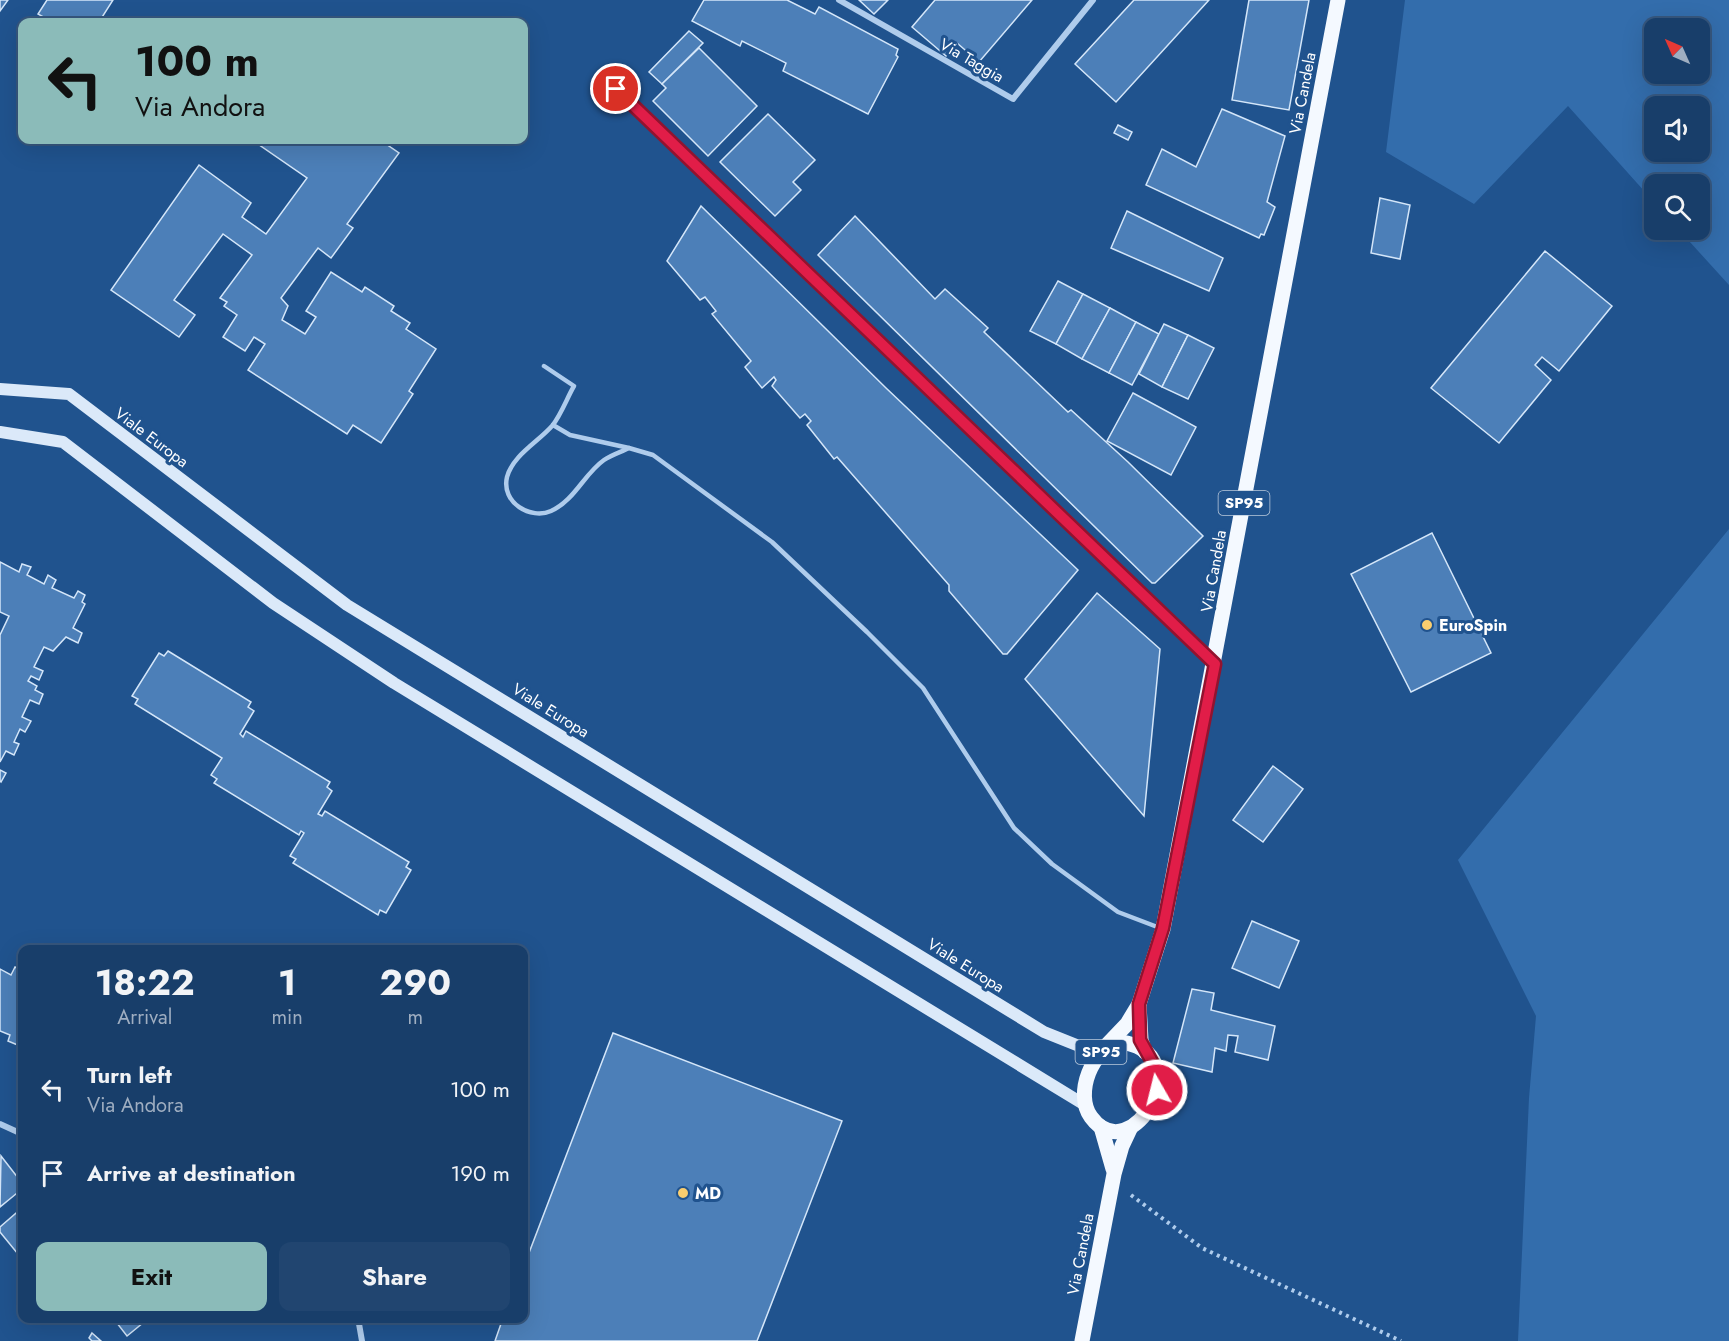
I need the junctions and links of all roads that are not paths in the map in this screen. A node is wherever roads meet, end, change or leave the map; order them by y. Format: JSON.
{"nodes":[{"id":1,"x":839,"y":0,"type":"edge"},
{"id":2,"x":1093,"y":0,"type":"edge"},
{"id":3,"x":1338,"y":0,"type":"edge"},
{"id":4,"x":616,"y":89,"type":"dead end"},
{"id":5,"x":544,"y":366,"type":"dead end"},
{"id":6,"x":0,"y":389,"type":"edge"},
{"id":7,"x":553,"y":425,"type":"junction"},
{"id":8,"x":0,"y":432,"type":"edge"},
{"id":9,"x":629,"y":448,"type":"junction"},
{"id":10,"x":1215,"y":664,"type":"junction"},
{"id":11,"x":1163,"y":928,"type":"junction"},
{"id":12,"x":1139,"y":1004,"type":"junction"},
{"id":13,"x":1103,"y":1050,"type":"junction"},
{"id":14,"x":1145,"y":1052,"type":"junction"},
{"id":15,"x":1085,"y":1105,"type":"junction"},
{"id":16,"x":0,"y":1124,"type":"edge"},
{"id":17,"x":1101,"y":1126,"type":"junction"},
{"id":18,"x":1130,"y":1128,"type":"junction"},
{"id":19,"x":18,"y":1132,"type":"edge"},
{"id":20,"x":1113,"y":1178,"type":"junction"},
{"id":21,"x":359,"y":1323,"type":"edge"},
{"id":22,"x":362,"y":1341,"type":"edge"},
{"id":23,"x":1082,"y":1341,"type":"edge"}],
"edges":[{"from":1,"to":2,"type":"street","name":"Via Taggia"},
{"from":3,"to":10,"type":"main road","name":"Via Candela","number":"SP95"},
{"from":4,"to":10,"type":"street"},
{"from":5,"to":7,"type":"lane"},
{"from":6,"to":13,"type":"street","name":"Viale Europa"},
{"from":7,"to":9,"type":"lane"},
{"from":7,"to":9,"type":"lane"},
{"from":8,"to":15,"type":"street"},
{"from":9,"to":11,"type":"lane"},
{"from":10,"to":11,"type":"main road","name":"Via Candela","number":"SP95"},
{"from":11,"to":12,"type":"main road","name":"Via Candela","number":"SP95"},
{"from":12,"to":13,"type":"main road","name":"Via Candela","number":"SP95"},
{"from":12,"to":14,"type":"main road","name":"Via Candela","number":"SP95"},
{"from":13,"to":14,"type":"main road","number":"SP95"},
{"from":13,"to":15,"type":"main road","name":"Via Candela","number":"SP95"},
{"from":14,"to":18,"type":"main road","name":"Via Candela","number":"SP95"},
{"from":15,"to":17,"type":"main road","name":"Via Candela","number":"SP95"},
{"from":16,"to":19,"type":"street"},
{"from":17,"to":18,"type":"main road"},
{"from":17,"to":20,"type":"main road","name":"Via Candela","number":"SP95"},
{"from":18,"to":20,"type":"main road","name":"Via Candela","number":"SP95"},
{"from":20,"to":23,"type":"main road","name":"Via Candela","number":"SP95"},
{"from":21,"to":22,"type":"street"}]}
